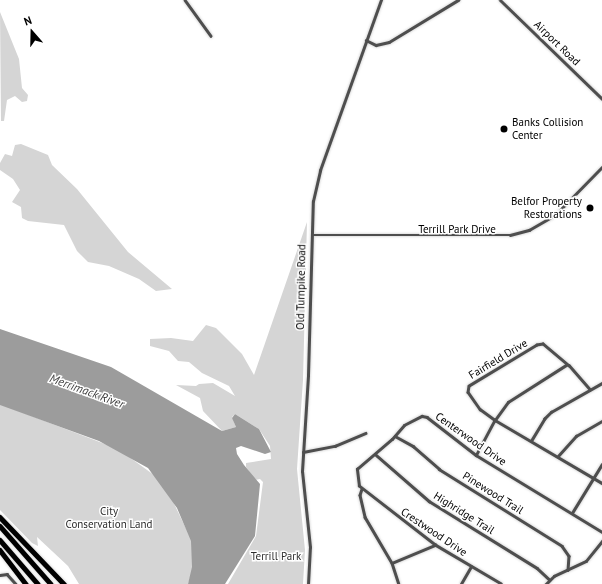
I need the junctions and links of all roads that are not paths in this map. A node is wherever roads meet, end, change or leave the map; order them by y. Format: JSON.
{"nodes":[{"id":1,"x":185,"y":0,"type":"edge"},
{"id":2,"x":381,"y":0,"type":"edge"},
{"id":3,"x":458,"y":0,"type":"edge"},
{"id":4,"x":500,"y":0,"type":"edge"},
{"id":5,"x":211,"y":36,"type":"dead end"},
{"id":6,"x":366,"y":40,"type":"junction"},
{"id":7,"x":602,"y":99,"type":"edge"},
{"id":8,"x":602,"y":167,"type":"edge"},
{"id":9,"x":311,"y":235,"type":"junction"},
{"id":10,"x":566,"y":364,"type":"junction"},
{"id":11,"x":602,"y":383,"type":"edge"},
{"id":12,"x":590,"y":390,"type":"junction"},
{"id":13,"x":495,"y":420,"type":"junction"},
{"id":14,"x":602,"y":421,"type":"edge"},
{"id":15,"x":365,"y":433,"type":"dead end"},
{"id":16,"x":395,"y":436,"type":"junction"},
{"id":17,"x":531,"y":441,"type":"junction"},
{"id":18,"x":303,"y":452,"type":"junction"},
{"id":19,"x":375,"y":454,"type":"junction"},
{"id":20,"x":476,"y":454,"type":"junction"},
{"id":21,"x":558,"y":456,"type":"junction"},
{"id":22,"x":602,"y":464,"type":"edge"},
{"id":23,"x":593,"y":478,"type":"junction"},
{"id":24,"x":602,"y":483,"type":"edge"},
{"id":25,"x":362,"y":489,"type":"junction"},
{"id":26,"x":572,"y":513,"type":"junction"},
{"id":27,"x":0,"y":518,"type":"edge"},
{"id":28,"x":0,"y":526,"type":"edge"},
{"id":29,"x":602,"y":532,"type":"edge"},
{"id":30,"x":0,"y":540,"type":"edge"},
{"id":31,"x":602,"y":541,"type":"edge"},
{"id":32,"x":435,"y":546,"type":"junction"},
{"id":33,"x":0,"y":550,"type":"edge"},
{"id":34,"x":392,"y":563,"type":"junction"},
{"id":35,"x":471,"y":566,"type":"junction"},
{"id":36,"x":568,"y":570,"type":"junction"},
{"id":37,"x":0,"y":575,"type":"edge"},
{"id":38,"x":549,"y":579,"type":"junction"},
{"id":39,"x":16,"y":584,"type":"edge"},
{"id":40,"x":26,"y":584,"type":"edge"},
{"id":41,"x":38,"y":584,"type":"edge"},
{"id":42,"x":51,"y":584,"type":"edge"},
{"id":43,"x":65,"y":584,"type":"edge"},
{"id":44,"x":308,"y":584,"type":"edge"},
{"id":45,"x":399,"y":584,"type":"edge"},
{"id":46,"x":460,"y":584,"type":"edge"},
{"id":47,"x":501,"y":584,"type":"edge"},
{"id":48,"x":546,"y":584,"type":"edge"}],
"edges":[{"from":1,"to":5,"type":"street"},
{"from":2,"to":6,"type":"street","name":"Old Turnpike Road"},
{"from":3,"to":6,"type":"street"},
{"from":4,"to":7,"type":"street","name":"Airport Road"},
{"from":6,"to":9,"type":"street","name":"Old Turnpike Road"},
{"from":8,"to":9,"type":"street","name":"Terrill Park Drive"},
{"from":9,"to":18,"type":"street","name":"Old Turnpike Road"},
{"from":10,"to":12,"type":"street","name":"Fairfield Drive"},
{"from":10,"to":13,"type":"street"},
{"from":10,"to":13,"type":"street","name":"Fairfield Drive"},
{"from":11,"to":12,"type":"street"},
{"from":12,"to":17,"type":"street"},
{"from":13,"to":17,"type":"street","name":"Fairfield Drive"},
{"from":13,"to":20,"type":"street"},
{"from":14,"to":21,"type":"street"},
{"from":15,"to":18,"type":"street"},
{"from":16,"to":19,"type":"street","name":"Centerwood Drive"},
{"from":16,"to":20,"type":"street","name":"Centerwood Drive"},
{"from":16,"to":36,"type":"street","name":"Pinewood Trail"},
{"from":17,"to":21,"type":"street","name":"Fairfield Drive"},
{"from":18,"to":44,"type":"street","name":"Old Turnpike Road"},
{"from":19,"to":25,"type":"street","name":"Centerwood Drive"},
{"from":19,"to":38,"type":"street","name":"Highridge Trail"},
{"from":20,"to":26,"type":"street","name":"Centerwood Drive"},
{"from":21,"to":23,"type":"street","name":"Fairfield Drive"},
{"from":22,"to":23,"type":"street"},
{"from":23,"to":24,"type":"street","name":"Fairfield Drive"},
{"from":23,"to":26,"type":"street"},
{"from":25,"to":32,"type":"street","name":"Crestwood Drive"},
{"from":25,"to":34,"type":"street"},
{"from":26,"to":29,"type":"street","name":"Centerwood Drive"},
{"from":27,"to":43,"type":"highway"},
{"from":28,"to":42,"type":"highway"},
{"from":30,"to":41,"type":"highway"},
{"from":31,"to":36,"type":"street"},
{"from":32,"to":34,"type":"street"},
{"from":32,"to":35,"type":"street","name":"Crestwood Drive"},
{"from":33,"to":40,"type":"highway"},
{"from":34,"to":45,"type":"street"},
{"from":35,"to":46,"type":"street"},
{"from":35,"to":47,"type":"street","name":"Crestwood Drive"},
{"from":36,"to":38,"type":"street"},
{"from":37,"to":39,"type":"street"},
{"from":38,"to":48,"type":"street"}]}
